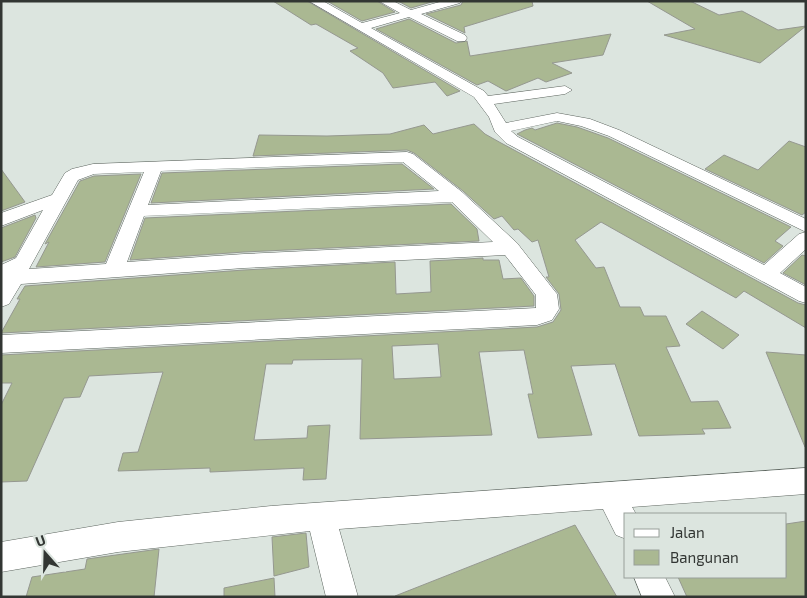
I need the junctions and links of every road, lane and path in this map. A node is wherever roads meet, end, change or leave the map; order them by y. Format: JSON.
{"nodes":[{"id":1,"x":314,"y":1,"type":"edge"},
{"id":2,"x":384,"y":1,"type":"edge"},
{"id":3,"x":455,"y":2,"type":"edge"},
{"id":4,"x":409,"y":13,"type":"junction"},
{"id":5,"x":361,"y":27,"type":"junction"},
{"id":6,"x":461,"y":38,"type":"dead end"},
{"id":7,"x":565,"y":90,"type":"dead end"},
{"id":8,"x":486,"y":101,"type":"junction"},
{"id":9,"x":500,"y":129,"type":"junction"},
{"id":10,"x":156,"y":166,"type":"junction"},
{"id":11,"x":456,"y":196,"type":"junction"},
{"id":12,"x":57,"y":199,"type":"junction"},
{"id":13,"x":137,"y":211,"type":"junction"},
{"id":14,"x":1,"y":220,"type":"edge"},
{"id":15,"x":806,"y":226,"type":"edge"},
{"id":16,"x":806,"y":238,"type":"edge"},
{"id":17,"x":510,"y":248,"type":"junction"},
{"id":18,"x":12,"y":271,"type":"edge"},
{"id":19,"x":113,"y":271,"type":"junction"},
{"id":20,"x":766,"y":275,"type":"junction"},
{"id":21,"x":806,"y":296,"type":"edge"},
{"id":22,"x":1,"y":299,"type":"edge"},
{"id":23,"x":1,"y":344,"type":"edge"},
{"id":24,"x":806,"y":481,"type":"edge"},
{"id":25,"x":611,"y":495,"type":"junction"},
{"id":26,"x":321,"y":516,"type":"junction"},
{"id":27,"x":624,"y":522,"type":"edge"},
{"id":28,"x":1,"y":556,"type":"edge"},
{"id":29,"x":650,"y":578,"type":"edge"},
{"id":30,"x":342,"y":597,"type":"edge"},
{"id":31,"x":659,"y":597,"type":"edge"}],
"edges":[{"from":1,"to":5,"type":"street"},
{"from":2,"to":4,"type":"street"},
{"from":3,"to":4,"type":"street"},
{"from":4,"to":5,"type":"street"},
{"from":4,"to":6,"type":"street"},
{"from":5,"to":8,"type":"street"},
{"from":7,"to":8,"type":"street"},
{"from":8,"to":9,"type":"street"},
{"from":9,"to":15,"type":"street"},
{"from":9,"to":20,"type":"street"},
{"from":10,"to":11,"type":"street"},
{"from":10,"to":12,"type":"street"},
{"from":10,"to":13,"type":"street"},
{"from":11,"to":13,"type":"street"},
{"from":11,"to":17,"type":"street"},
{"from":12,"to":14,"type":"street"},
{"from":12,"to":18,"type":"street"},
{"from":13,"to":19,"type":"street"},
{"from":16,"to":20,"type":"street"},
{"from":17,"to":19,"type":"street"},
{"from":17,"to":23,"type":"street"},
{"from":18,"to":19,"type":"street"},
{"from":18,"to":22,"type":"street"},
{"from":20,"to":21,"type":"street"},
{"from":24,"to":25,"type":"street"},
{"from":25,"to":26,"type":"street"},
{"from":25,"to":27,"type":"street"},
{"from":26,"to":28,"type":"street"},
{"from":26,"to":30,"type":"street"},
{"from":29,"to":31,"type":"street"}]}
